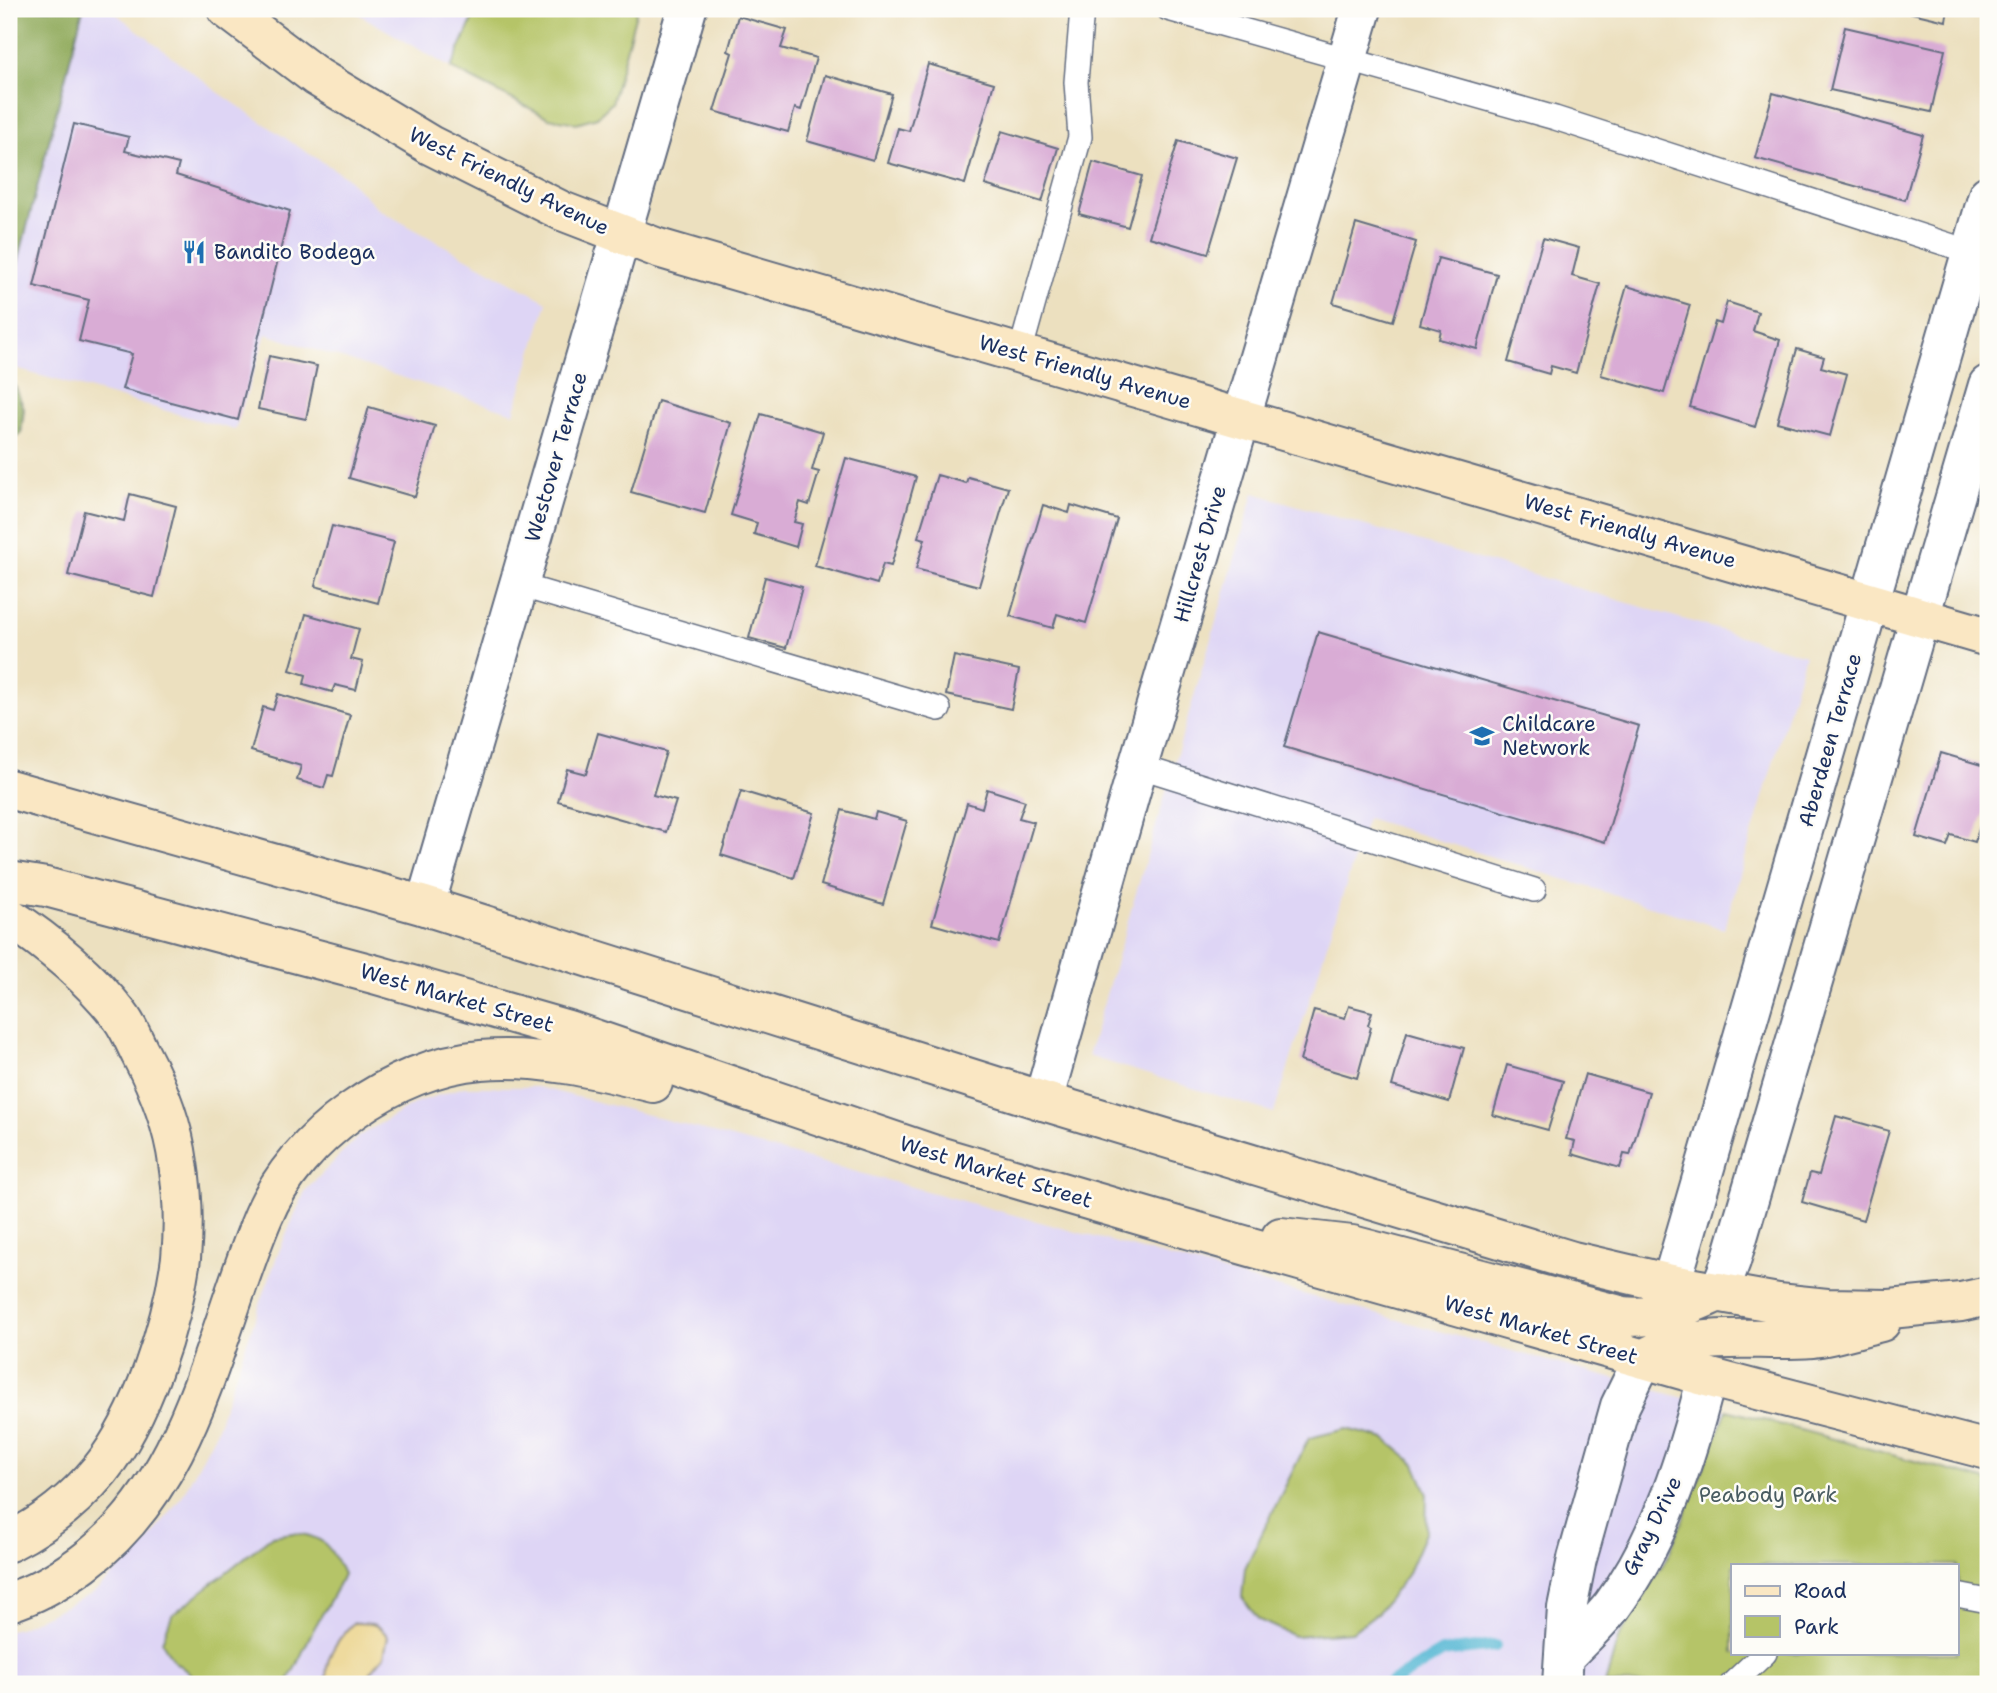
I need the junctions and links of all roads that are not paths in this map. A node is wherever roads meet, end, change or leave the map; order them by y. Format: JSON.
{"nodes":[{"id":1,"x":226,"y":9,"type":"edge"},
{"id":2,"x":687,"y":9,"type":"edge"},
{"id":3,"x":1082,"y":9,"type":"edge"},
{"id":4,"x":1168,"y":9,"type":"edge"},
{"id":5,"x":1362,"y":9,"type":"edge"},
{"id":6,"x":1347,"y":60,"type":"junction"},
{"id":7,"x":1988,"y":195,"type":"edge"},
{"id":8,"x":621,"y":235,"type":"junction"},
{"id":9,"x":1971,"y":252,"type":"junction"},
{"id":10,"x":1020,"y":353,"type":"junction"},
{"id":11,"x":1988,"y":384,"type":"edge"},
{"id":12,"x":1241,"y":418,"type":"junction"},
{"id":13,"x":519,"y":585,"type":"junction"},
{"id":14,"x":1870,"y":602,"type":"junction"},
{"id":15,"x":1920,"y":617,"type":"junction"},
{"id":16,"x":1988,"y":637,"type":"edge"},
{"id":17,"x":939,"y":709,"type":"dead end"},
{"id":18,"x":1138,"y":766,"type":"junction"},
{"id":19,"x":9,"y":789,"type":"edge"},
{"id":20,"x":9,"y":881,"type":"edge"},
{"id":21,"x":1534,"y":890,"type":"dead end"},
{"id":22,"x":425,"y":906,"type":"junction"},
{"id":23,"x":9,"y":917,"type":"edge"},
{"id":24,"x":1043,"y":1101,"type":"junction"},
{"id":25,"x":938,"y":1156,"type":"junction"},
{"id":26,"x":1177,"y":1226,"type":"junction"},
{"id":27,"x":1671,"y":1284,"type":"junction"},
{"id":28,"x":1719,"y":1292,"type":"junction"},
{"id":29,"x":1975,"y":1299,"type":"edge"},
{"id":30,"x":1643,"y":1359,"type":"junction"},
{"id":31,"x":1707,"y":1377,"type":"junction"},
{"id":32,"x":1988,"y":1450,"type":"edge"},
{"id":33,"x":9,"y":1542,"type":"edge"},
{"id":34,"x":1958,"y":1595,"type":"edge"},
{"id":35,"x":1988,"y":1601,"type":"edge"},
{"id":36,"x":9,"y":1602,"type":"edge"},
{"id":37,"x":1764,"y":1654,"type":"edge"},
{"id":38,"x":1563,"y":1671,"type":"edge"},
{"id":39,"x":1732,"y":1684,"type":"edge"}],
"edges":[{"from":1,"to":8,"type":"main road","name":"West Friendly Avenue"},
{"from":2,"to":8,"type":"street","name":"Westover Terrace"},
{"from":3,"to":10,"type":"lane"},
{"from":4,"to":6,"type":"lane"},
{"from":5,"to":6,"type":"street","name":"Hillcrest Drive"},
{"from":6,"to":9,"type":"lane"},
{"from":6,"to":12,"type":"street","name":"Hillcrest Drive"},
{"from":7,"to":9,"type":"street","name":"Aberdeen Terrace"},
{"from":8,"to":10,"type":"main road","name":"West Friendly Avenue"},
{"from":8,"to":13,"type":"street","name":"Westover Terrace"},
{"from":9,"to":14,"type":"street","name":"Aberdeen Terrace"},
{"from":10,"to":12,"type":"main road","name":"West Friendly Avenue"},
{"from":11,"to":15,"type":"street"},
{"from":12,"to":14,"type":"main road","name":"West Friendly Avenue"},
{"from":12,"to":18,"type":"street","name":"Hillcrest Drive"},
{"from":13,"to":17,"type":"lane"},
{"from":13,"to":22,"type":"street","name":"Westover Terrace"},
{"from":14,"to":15,"type":"main road","name":"West Friendly Avenue"},
{"from":14,"to":27,"type":"street","name":"Aberdeen Terrace"},
{"from":15,"to":16,"type":"main road","name":"West Friendly Avenue"},
{"from":15,"to":28,"type":"street"},
{"from":18,"to":21,"type":"lane"},
{"from":18,"to":24,"type":"street","name":"Hillcrest Drive"},
{"from":19,"to":22,"type":"main road"},
{"from":20,"to":25,"type":"main road","name":"West Market Street"},
{"from":22,"to":24,"type":"main road"},
{"from":23,"to":33,"type":"main road"},
{"from":24,"to":27,"type":"main road"},
{"from":25,"to":26,"type":"main road","name":"West Market Street"},
{"from":25,"to":36,"type":"main road"},
{"from":26,"to":28,"type":"main road"},
{"from":26,"to":30,"type":"main road","name":"West Market Street"},
{"from":27,"to":28,"type":"main road"},
{"from":28,"to":29,"type":"main road"},
{"from":29,"to":30,"type":"main road"},
{"from":30,"to":31,"type":"main road","name":"West Market Street"},
{"from":30,"to":38,"type":"street","name":"Gray Drive"},
{"from":31,"to":32,"type":"main road","name":"West Market Street"},
{"from":31,"to":38,"type":"street","name":"Gray Drive"},
{"from":34,"to":35,"type":"lane"},
{"from":37,"to":39,"type":"lane"}]}
